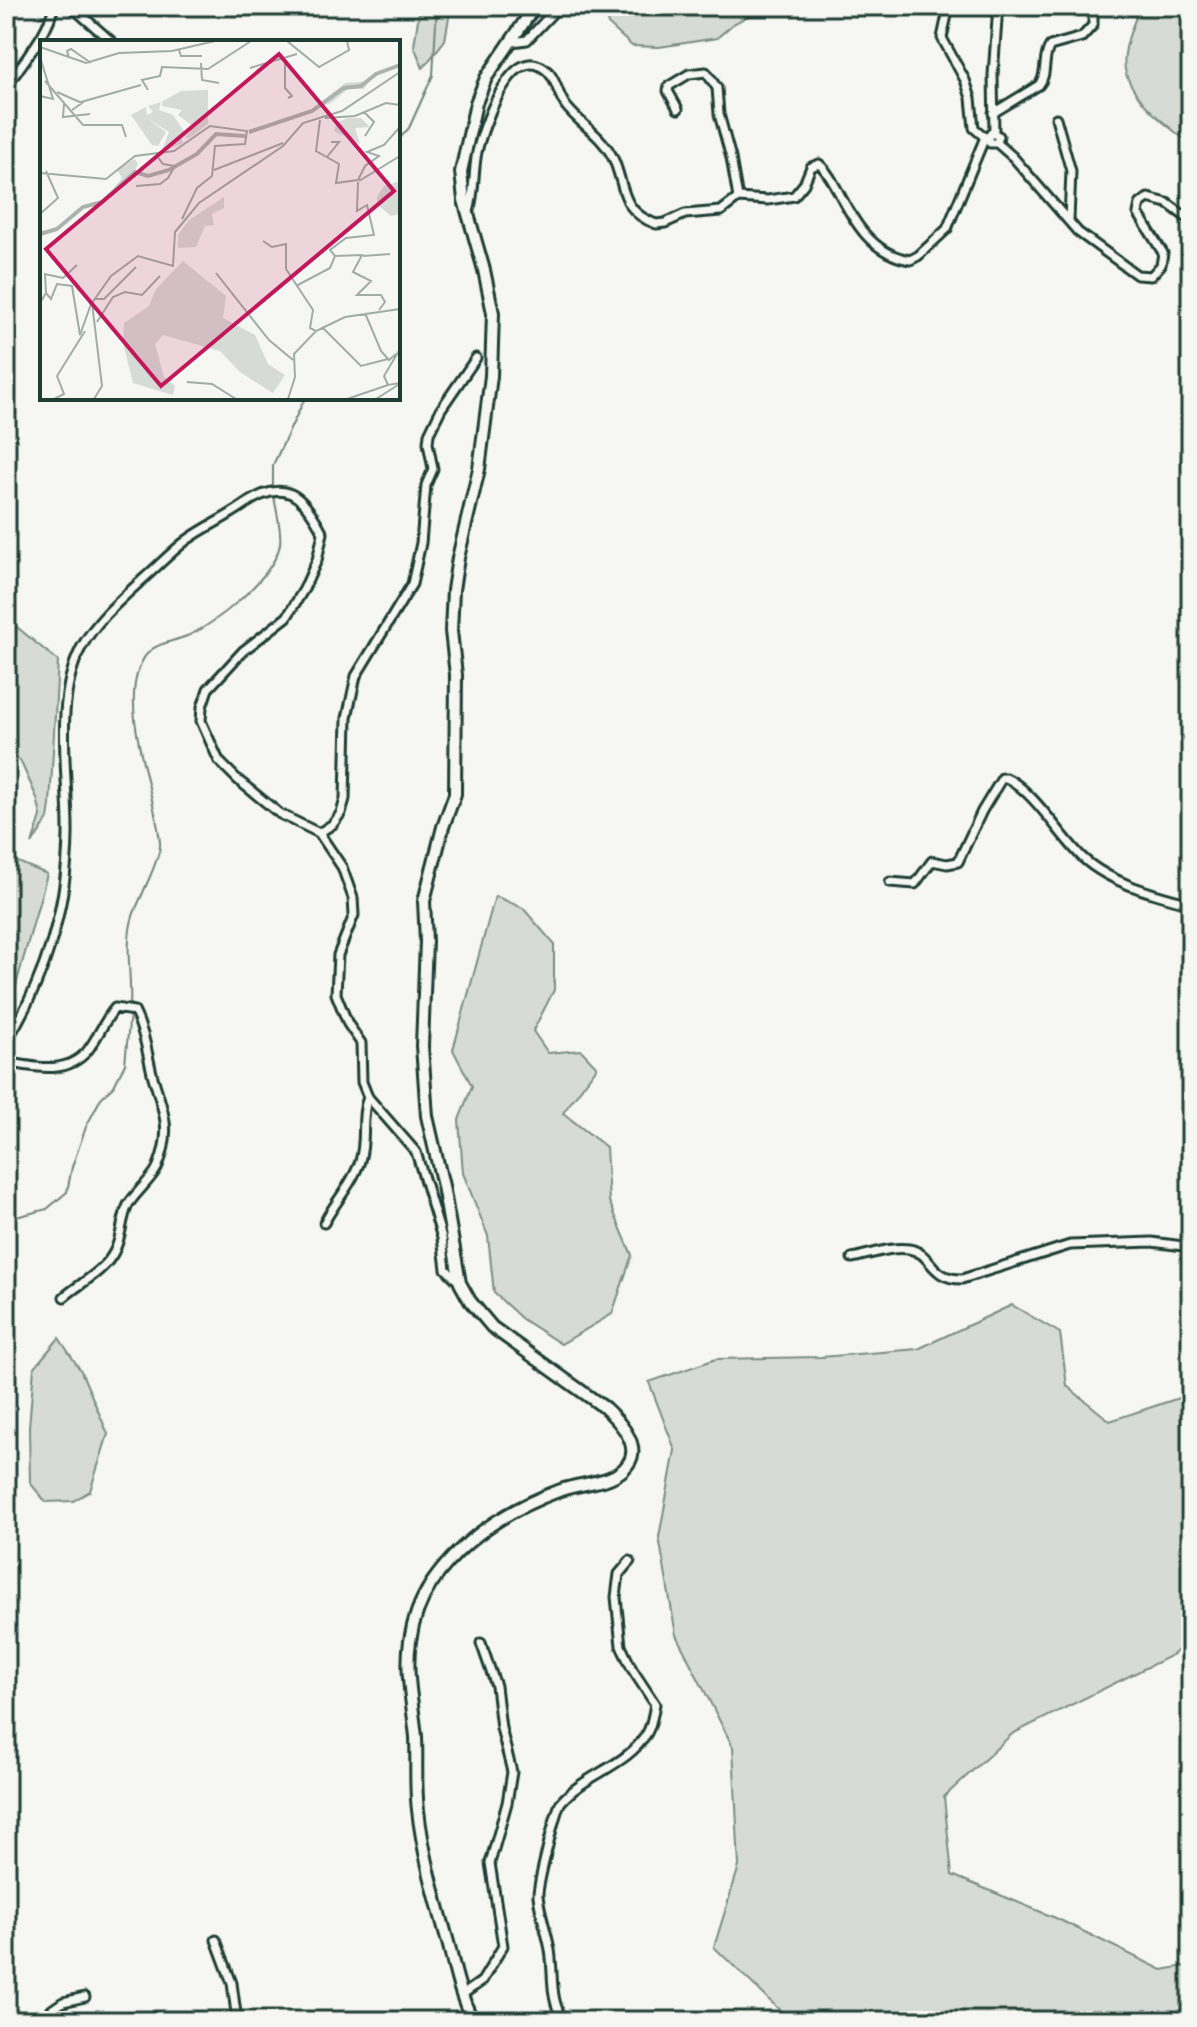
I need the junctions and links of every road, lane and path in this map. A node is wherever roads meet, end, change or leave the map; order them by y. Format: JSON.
{"nodes":[{"id":1,"x":54,"y":6,"type":"edge"},
{"id":2,"x":71,"y":6,"type":"edge"},
{"id":3,"x":535,"y":6,"type":"edge"},
{"id":4,"x":559,"y":6,"type":"edge"},
{"id":5,"x":949,"y":6,"type":"edge"},
{"id":6,"x":998,"y":6,"type":"edge"},
{"id":7,"x":1093,"y":12,"type":"dead end"},
{"id":8,"x":110,"y":40,"type":"edge"},
{"id":9,"x":512,"y":42,"type":"junction"},
{"id":10,"x":6,"y":89,"type":"edge"},
{"id":11,"x":678,"y":109,"type":"dead end"},
{"id":12,"x":993,"y":113,"type":"junction"},
{"id":13,"x":1056,"y":118,"type":"dead end"},
{"id":14,"x":994,"y":133,"type":"junction"},
{"id":15,"x":986,"y":138,"type":"junction"},
{"id":16,"x":997,"y":143,"type":"junction"},
{"id":17,"x":738,"y":198,"type":"junction"},
{"id":18,"x":468,"y":215,"type":"junction"},
{"id":19,"x":1191,"y":221,"type":"edge"},
{"id":20,"x":1069,"y":223,"type":"junction"},
{"id":21,"x":476,"y":358,"type":"dead end"},
{"id":22,"x":319,"y":833,"type":"junction"},
{"id":23,"x":890,"y":882,"type":"dead end"},
{"id":24,"x":1191,"y":904,"type":"edge"},
{"id":25,"x":6,"y":1042,"type":"edge"},
{"id":26,"x":6,"y":1062,"type":"edge"},
{"id":27,"x":368,"y":1097,"type":"junction"},
{"id":28,"x":324,"y":1223,"type":"dead end"},
{"id":29,"x":1191,"y":1247,"type":"edge"},
{"id":30,"x":852,"y":1258,"type":"dead end"},
{"id":31,"x":460,"y":1283,"type":"junction"},
{"id":32,"x":64,"y":1297,"type":"dead end"},
{"id":33,"x":630,"y":1561,"type":"dead end"},
{"id":34,"x":481,"y":1643,"type":"dead end"},
{"id":35,"x":216,"y":1940,"type":"dead end"},
{"id":36,"x":462,"y":1995,"type":"junction"},
{"id":37,"x":85,"y":1997,"type":"dead end"},
{"id":38,"x":52,"y":2021,"type":"edge"},
{"id":39,"x":237,"y":2021,"type":"edge"},
{"id":40,"x":473,"y":2021,"type":"edge"},
{"id":41,"x":564,"y":2021,"type":"edge"}],
"edges":[{"from":1,"to":10,"type":"street"},
{"from":2,"to":8,"type":"street"},
{"from":3,"to":9,"type":"main road"},
{"from":4,"to":9,"type":"street"},
{"from":5,"to":15,"type":"street"},
{"from":6,"to":12,"type":"street"},
{"from":7,"to":12,"type":"street"},
{"from":9,"to":18,"type":"main road"},
{"from":11,"to":17,"type":"street"},
{"from":12,"to":14,"type":"street"},
{"from":13,"to":20,"type":"street"},
{"from":14,"to":15,"type":"street"},
{"from":14,"to":16,"type":"street"},
{"from":15,"to":16,"type":"street"},
{"from":15,"to":17,"type":"street"},
{"from":16,"to":20,"type":"street"},
{"from":17,"to":18,"type":"street"},
{"from":18,"to":31,"type":"main road"},
{"from":19,"to":20,"type":"street"},
{"from":21,"to":22,"type":"street"},
{"from":22,"to":25,"type":"street"},
{"from":22,"to":27,"type":"street"},
{"from":23,"to":24,"type":"street"},
{"from":26,"to":32,"type":"street"},
{"from":27,"to":28,"type":"street"},
{"from":27,"to":31,"type":"street"},
{"from":29,"to":30,"type":"street"},
{"from":31,"to":36,"type":"main road"},
{"from":33,"to":41,"type":"street"},
{"from":34,"to":36,"type":"street"},
{"from":35,"to":39,"type":"street"},
{"from":36,"to":40,"type":"main road"},
{"from":37,"to":38,"type":"street"}]}
